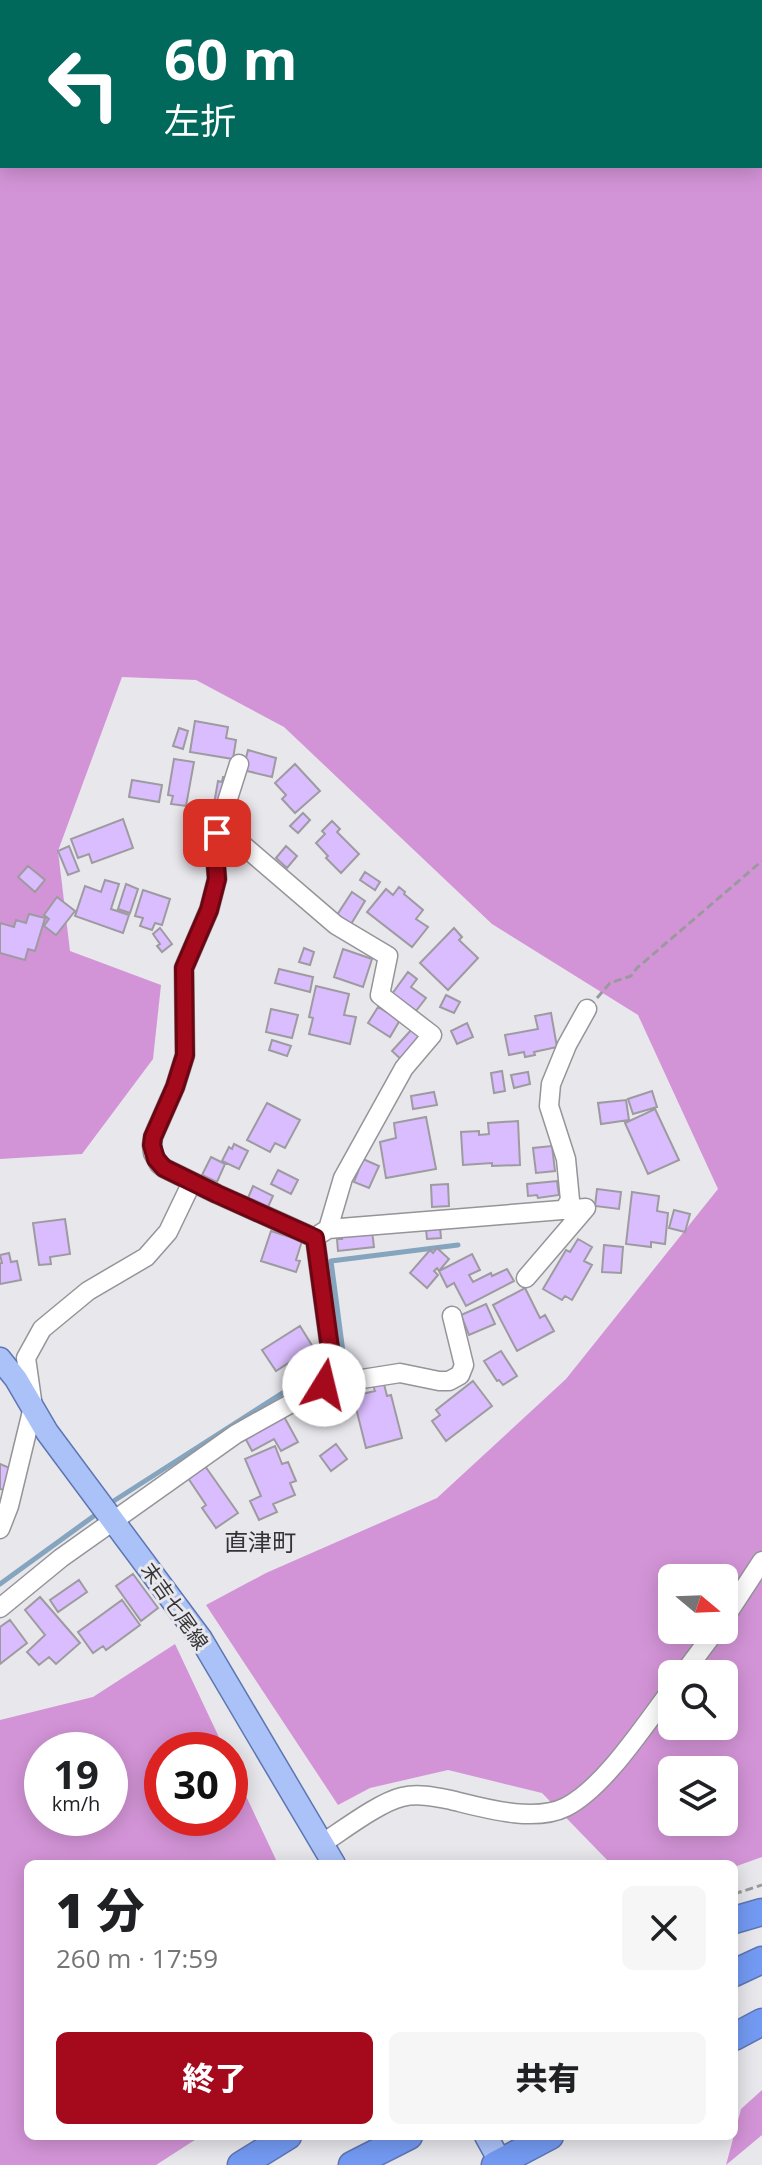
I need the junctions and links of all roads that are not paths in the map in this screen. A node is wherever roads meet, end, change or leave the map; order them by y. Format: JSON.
{"nodes":[{"id":1,"x":239,"y":764,"type":"dead end"},
{"id":2,"x":217,"y":833,"type":"junction"},
{"id":3,"x":587,"y":1009,"type":"road end"},
{"id":4,"x":192,"y":1182,"type":"junction"},
{"id":5,"x":564,"y":1210,"type":"junction"},
{"id":6,"x":321,"y":1234,"type":"junction"},
{"id":7,"x":526,"y":1278,"type":"dead end"},
{"id":8,"x":452,"y":1316,"type":"dead end"},
{"id":9,"x":0,"y":1359,"type":"edge"},
{"id":10,"x":324,"y":1385,"type":"junction"},
{"id":11,"x":33,"y":1407,"type":"junction"},
{"id":12,"x":115,"y":1522,"type":"junction"},
{"id":13,"x":0,"y":1529,"type":"edge"},
{"id":14,"x":762,"y":1561,"type":"edge"},
{"id":15,"x":738,"y":1598,"type":"edge"},
{"id":16,"x":0,"y":1608,"type":"edge"},
{"id":17,"x":658,"y":1708,"type":"edge"},
{"id":18,"x":323,"y":1843,"type":"junction"},
{"id":19,"x":332,"y":1860,"type":"edge"},
{"id":20,"x":762,"y":1912,"type":"edge"},
{"id":21,"x":738,"y":1919,"type":"edge"},
{"id":22,"x":762,"y":1960,"type":"edge"},
{"id":23,"x":738,"y":1971,"type":"edge"},
{"id":24,"x":762,"y":2022,"type":"edge"},
{"id":25,"x":738,"y":2035,"type":"edge"},
{"id":26,"x":282,"y":2140,"type":"edge"},
{"id":27,"x":401,"y":2140,"type":"edge"},
{"id":28,"x":488,"y":2140,"type":"edge"},
{"id":29,"x":543,"y":2140,"type":"edge"},
{"id":30,"x":499,"y":2164,"type":"edge"},
{"id":31,"x":241,"y":2165,"type":"edge"},
{"id":32,"x":352,"y":2165,"type":"edge"}],
"edges":[{"from":1,"to":2,"type":"street"},
{"from":2,"to":4,"type":"street"},
{"from":2,"to":6,"type":"street"},
{"from":3,"to":5,"type":"street"},
{"from":4,"to":6,"type":"street"},
{"from":4,"to":11,"type":"street"},
{"from":5,"to":6,"type":"street"},
{"from":5,"to":7,"type":"street"},
{"from":6,"to":10,"type":"street"},
{"from":8,"to":10,"type":"street"},
{"from":9,"to":11,"type":"main road","name":"末吉七尾線"},
{"from":10,"to":12,"type":"street"},
{"from":11,"to":12,"type":"main road","name":"末吉七尾線"},
{"from":11,"to":13,"type":"street"},
{"from":12,"to":16,"type":"street"},
{"from":12,"to":18,"type":"main road","name":"末吉七尾線"},
{"from":14,"to":15,"type":"street"},
{"from":17,"to":18,"type":"street"},
{"from":18,"to":19,"type":"main road","name":"末吉七尾線"},
{"from":20,"to":21,"type":"highway"},
{"from":22,"to":23,"type":"highway"},
{"from":24,"to":25,"type":"highway"},
{"from":26,"to":31,"type":"highway"},
{"from":27,"to":32,"type":"highway"},
{"from":28,"to":30,"type":"main road"},
{"from":29,"to":30,"type":"highway"}]}
